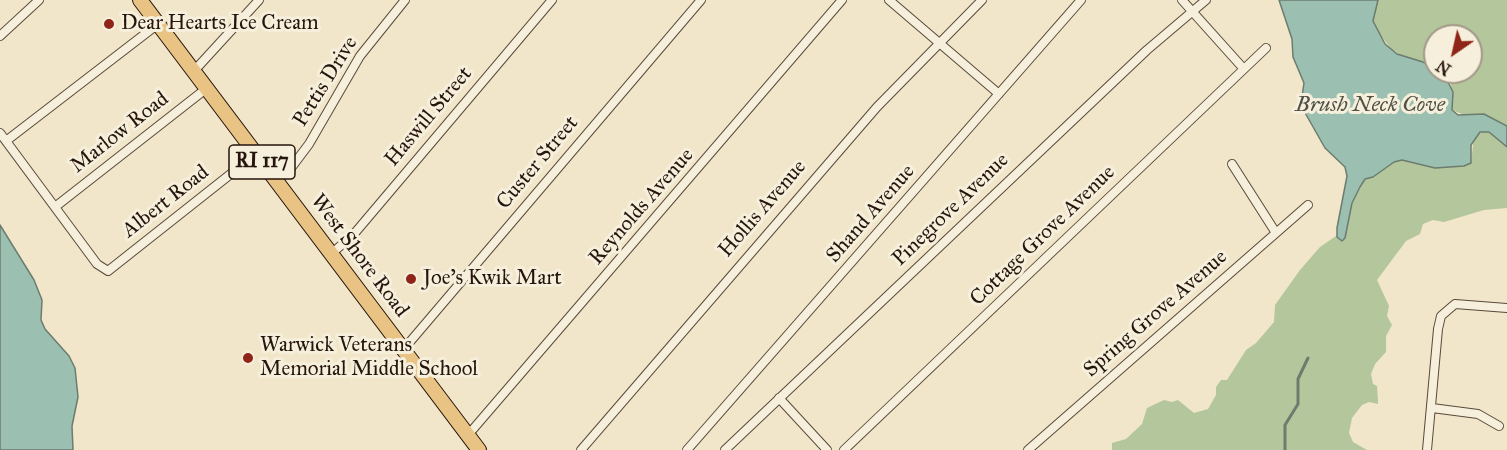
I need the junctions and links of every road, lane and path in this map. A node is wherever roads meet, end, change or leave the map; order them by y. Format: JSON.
{"nodes":[{"id":1,"x":39,"y":0,"type":"edge"},
{"id":2,"x":140,"y":0,"type":"edge"},
{"id":3,"x":259,"y":0,"type":"edge"},
{"id":4,"x":405,"y":0,"type":"edge"},
{"id":5,"x":552,"y":0,"type":"edge"},
{"id":6,"x":701,"y":0,"type":"edge"},
{"id":7,"x":842,"y":0,"type":"edge"},
{"id":8,"x":889,"y":0,"type":"edge"},
{"id":9,"x":982,"y":0,"type":"edge"},
{"id":10,"x":1081,"y":0,"type":"edge"},
{"id":11,"x":1182,"y":0,"type":"edge"},
{"id":12,"x":1206,"y":0,"type":"edge"},
{"id":13,"x":1193,"y":12,"type":"junction"},
{"id":14,"x":158,"y":24,"type":"junction"},
{"id":15,"x":0,"y":36,"type":"edge"},
{"id":16,"x":938,"y":44,"type":"junction"},
{"id":17,"x":1266,"y":48,"type":"dead end"},
{"id":18,"x":1243,"y":68,"type":"junction"},
{"id":19,"x":194,"y":71,"type":"junction"},
{"id":20,"x":207,"y":88,"type":"junction"},
{"id":21,"x":999,"y":94,"type":"junction"},
{"id":22,"x":0,"y":133,"type":"edge"},
{"id":23,"x":6,"y":141,"type":"junction"},
{"id":24,"x":256,"y":154,"type":"junction"},
{"id":25,"x":1232,"y":164,"type":"dead end"},
{"id":26,"x":276,"y":180,"type":"junction"},
{"id":27,"x":1308,"y":205,"type":"dead end"},
{"id":28,"x":55,"y":207,"type":"junction"},
{"id":29,"x":1276,"y":233,"type":"junction"},
{"id":30,"x":331,"y":254,"type":"junction"},
{"id":31,"x":1507,"y":308,"type":"edge"},
{"id":32,"x":403,"y":350,"type":"junction"},
{"id":33,"x":779,"y":398,"type":"junction"},
{"id":34,"x":1432,"y":408,"type":"junction"},
{"id":35,"x":1499,"y":426,"type":"dead end"},
{"id":36,"x":468,"y":435,"type":"junction"},
{"id":37,"x":479,"y":450,"type":"edge"},
{"id":38,"x":581,"y":450,"type":"edge"},
{"id":39,"x":687,"y":450,"type":"edge"},
{"id":40,"x":725,"y":450,"type":"edge"},
{"id":41,"x":827,"y":450,"type":"edge"},
{"id":42,"x":844,"y":450,"type":"edge"},
{"id":43,"x":1028,"y":450,"type":"edge"},
{"id":44,"x":1427,"y":450,"type":"edge"}],
"edges":[{"from":1,"to":15,"type":"street"},
{"from":2,"to":14,"type":"main road","name":"West Shore Road","number":"RI 117"},
{"from":3,"to":19,"type":"street"},
{"from":4,"to":26,"type":"street","name":"Pettis Drive"},
{"from":5,"to":30,"type":"street","name":"Haswill Street"},
{"from":6,"to":32,"type":"street","name":"Custer Street"},
{"from":7,"to":36,"type":"street","name":"Reynolds Avenue"},
{"from":8,"to":16,"type":"street"},
{"from":9,"to":16,"type":"street","name":"Hollis Avenue"},
{"from":10,"to":21,"type":"street","name":"Shand Avenue"},
{"from":11,"to":13,"type":"street"},
{"from":12,"to":13,"type":"street","name":"Pinegrove Avenue"},
{"from":13,"to":18,"type":"street"},
{"from":13,"to":33,"type":"street","name":"Pinegrove Avenue"},
{"from":14,"to":19,"type":"main road","name":"West Shore Road","number":"RI 117"},
{"from":14,"to":23,"type":"street"},
{"from":16,"to":21,"type":"street"},
{"from":16,"to":38,"type":"street","name":"Hollis Avenue"},
{"from":17,"to":18,"type":"street","name":"Cottage Grove Avenue"},
{"from":18,"to":42,"type":"street","name":"Cottage Grove Avenue"},
{"from":19,"to":20,"type":"main road","name":"West Shore Road","number":"RI 117"},
{"from":20,"to":24,"type":"main road","name":"West Shore Road","number":"RI 117"},
{"from":20,"to":28,"type":"street","name":"Marlow Road"},
{"from":21,"to":39,"type":"street","name":"Shand Avenue"},
{"from":22,"to":23,"type":"street"},
{"from":23,"to":28,"type":"street"},
{"from":24,"to":26,"type":"main road","name":"West Shore Road","number":"RI 117"},
{"from":24,"to":28,"type":"street","name":"Albert Road"},
{"from":25,"to":29,"type":"street"},
{"from":26,"to":30,"type":"main road","name":"West Shore Road","number":"RI 117"},
{"from":27,"to":29,"type":"street","name":"Spring Grove Avenue"},
{"from":29,"to":43,"type":"street","name":"Spring Grove Avenue"},
{"from":30,"to":32,"type":"main road","name":"West Shore Road","number":"RI 117"},
{"from":31,"to":34,"type":"street"},
{"from":32,"to":36,"type":"main road","name":"West Shore Road","number":"RI 117"},
{"from":33,"to":40,"type":"street","name":"Pinegrove Avenue"},
{"from":33,"to":41,"type":"street"},
{"from":34,"to":35,"type":"street"},
{"from":34,"to":44,"type":"street"},
{"from":36,"to":37,"type":"main road","name":"West Shore Road","number":"RI 117"}]}
